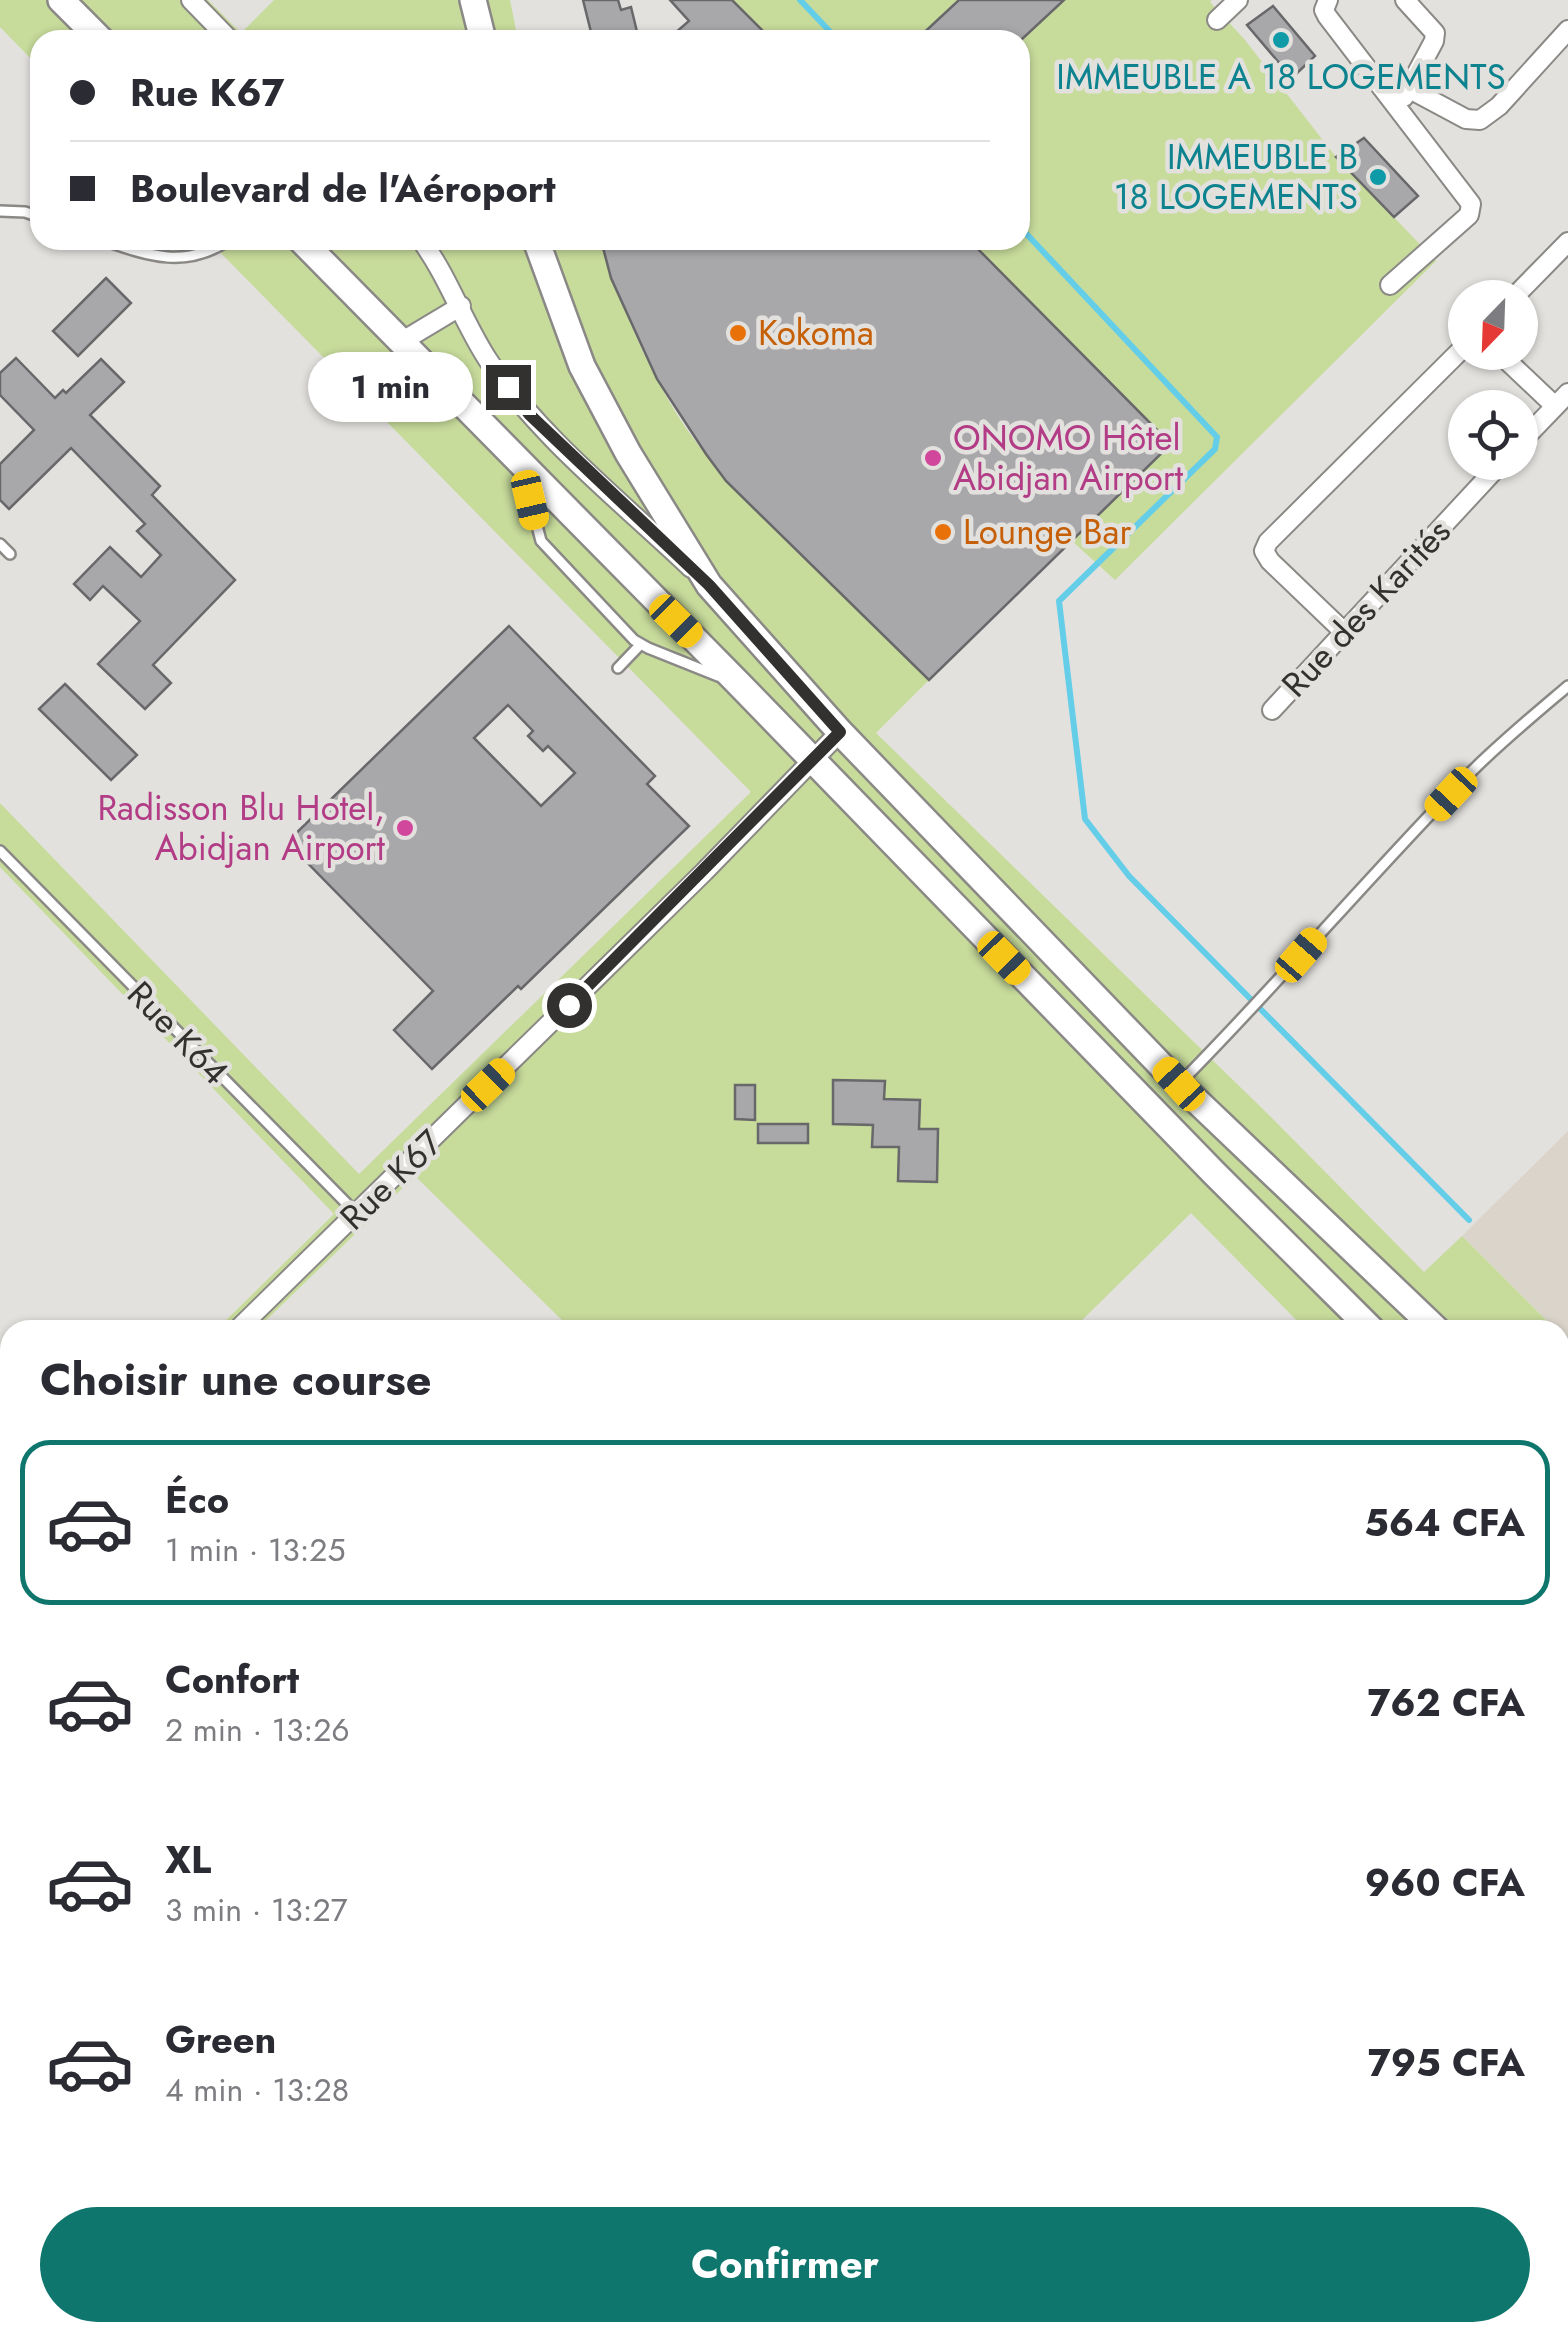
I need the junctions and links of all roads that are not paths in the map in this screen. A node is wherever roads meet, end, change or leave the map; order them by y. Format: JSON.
{"nodes":[{"id":1,"x":61,"y":0,"type":"edge"},
{"id":2,"x":191,"y":0,"type":"edge"},
{"id":3,"x":473,"y":0,"type":"edge"},
{"id":4,"x":1238,"y":0,"type":"edge"},
{"id":5,"x":1328,"y":0,"type":"edge"},
{"id":6,"x":1406,"y":0,"type":"edge"},
{"id":7,"x":1216,"y":20,"type":"dead end"},
{"id":8,"x":91,"y":30,"type":"edge"},
{"id":9,"x":220,"y":30,"type":"edge"},
{"id":10,"x":480,"y":30,"type":"edge"},
{"id":11,"x":1568,"y":30,"type":"edge"},
{"id":12,"x":1408,"y":88,"type":"junction"},
{"id":13,"x":1398,"y":106,"type":"junction"},
{"id":14,"x":0,"y":211,"type":"edge"},
{"id":15,"x":30,"y":214,"type":"edge"},
{"id":16,"x":1568,"y":242,"type":"edge"},
{"id":17,"x":141,"y":250,"type":"edge"},
{"id":18,"x":214,"y":250,"type":"edge"},
{"id":19,"x":311,"y":250,"type":"edge"},
{"id":20,"x":428,"y":250,"type":"edge"},
{"id":21,"x":540,"y":250,"type":"edge"},
{"id":22,"x":1531,"y":280,"type":"edge"},
{"id":23,"x":1390,"y":285,"type":"dead end"},
{"id":24,"x":461,"y":306,"type":"junction"},
{"id":25,"x":400,"y":342,"type":"junction"},
{"id":26,"x":1448,"y":363,"type":"edge"},
{"id":27,"x":1522,"y":370,"type":"edge"},
{"id":28,"x":1562,"y":400,"type":"edge"},
{"id":29,"x":1538,"y":425,"type":"edge"},
{"id":30,"x":522,"y":464,"type":"junction"},
{"id":31,"x":1485,"y":480,"type":"edge"},
{"id":32,"x":0,"y":544,"type":"edge"},
{"id":33,"x":10,"y":554,"type":"dead end"},
{"id":34,"x":709,"y":585,"type":"junction"},
{"id":35,"x":1343,"y":631,"type":"junction"},
{"id":36,"x":640,"y":645,"type":"junction"},
{"id":37,"x":761,"y":645,"type":"junction"},
{"id":38,"x":618,"y":668,"type":"dead end"},
{"id":39,"x":733,"y":678,"type":"junction"},
{"id":40,"x":1568,"y":686,"type":"edge"},
{"id":41,"x":1272,"y":710,"type":"dead end"},
{"id":42,"x":840,"y":732,"type":"junction"},
{"id":43,"x":812,"y":760,"type":"junction"},
{"id":44,"x":0,"y":851,"type":"edge"},
{"id":45,"x":1179,"y":1084,"type":"junction"},
{"id":46,"x":356,"y":1214,"type":"junction"},
{"id":47,"x":248,"y":1320,"type":"edge"},
{"id":48,"x":1362,"y":1320,"type":"edge"},
{"id":49,"x":1427,"y":1320,"type":"edge"}],
"edges":[{"from":1,"to":8,"type":"main road"},
{"from":2,"to":9,"type":"street"},
{"from":3,"to":10,"type":"main road"},
{"from":4,"to":7,"type":"street"},
{"from":5,"to":13,"type":"street"},
{"from":6,"to":12,"type":"street"},
{"from":11,"to":12,"type":"street"},
{"from":12,"to":13,"type":"street"},
{"from":13,"to":23,"type":"street"},
{"from":14,"to":15,"type":"lane"},
{"from":16,"to":22,"type":"street"},
{"from":17,"to":18,"type":"lane"},
{"from":19,"to":25,"type":"main road"},
{"from":20,"to":24,"type":"street"},
{"from":21,"to":34,"type":"main road"},
{"from":24,"to":25,"type":"street"},
{"from":24,"to":34,"type":"street"},
{"from":25,"to":30,"type":"main road"},
{"from":26,"to":35,"type":"street"},
{"from":27,"to":28,"type":"street"},
{"from":28,"to":29,"type":"street"},
{"from":30,"to":36,"type":"lane"},
{"from":30,"to":39,"type":"main road"},
{"from":31,"to":35,"type":"street","name":"Rue des Karités"},
{"from":32,"to":33,"type":"lane"},
{"from":34,"to":37,"type":"main road"},
{"from":35,"to":41,"type":"street","name":"Rue des Karités"},
{"from":36,"to":38,"type":"lane"},
{"from":36,"to":39,"type":"lane"},
{"from":37,"to":39,"type":"main road"},
{"from":37,"to":42,"type":"main road"},
{"from":39,"to":43,"type":"main road"},
{"from":40,"to":45,"type":"lane"},
{"from":42,"to":43,"type":"street","name":"Rue K67"},
{"from":42,"to":45,"type":"main road"},
{"from":43,"to":46,"type":"street","name":"Rue K67"},
{"from":43,"to":48,"type":"main road"},
{"from":44,"to":46,"type":"lane","name":"Rue K64"},
{"from":45,"to":49,"type":"main road"},
{"from":46,"to":47,"type":"street","name":"Rue K67"}]}
